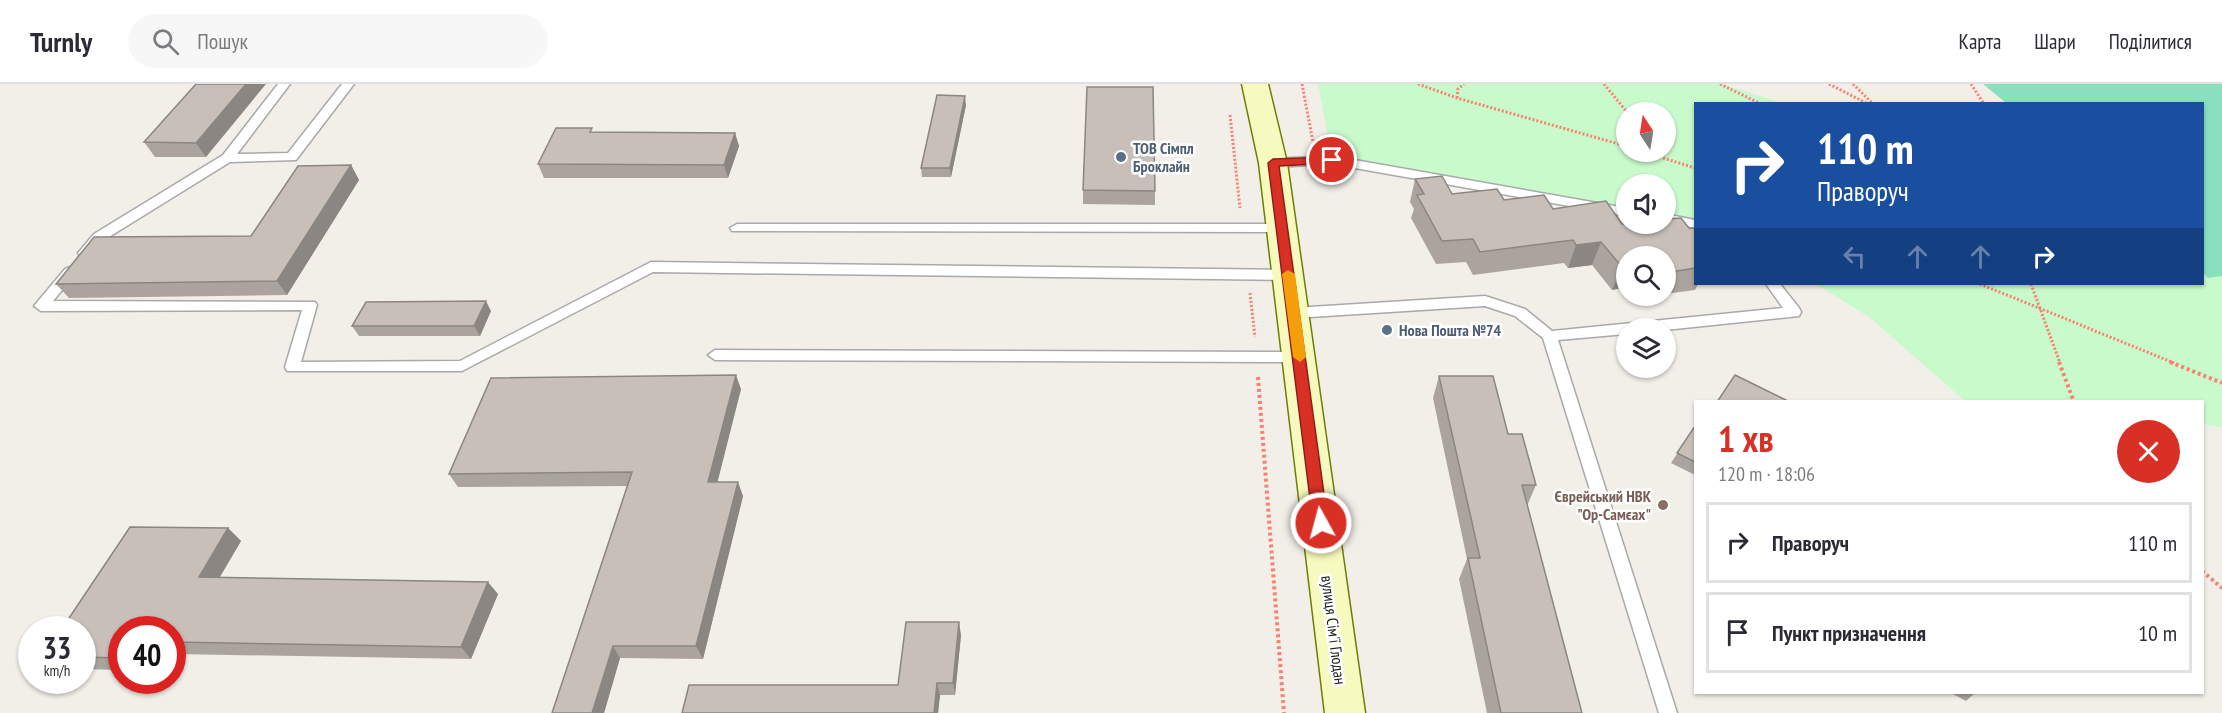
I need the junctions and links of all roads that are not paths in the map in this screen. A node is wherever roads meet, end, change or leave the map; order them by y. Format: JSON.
{"nodes":[{"id":1,"x":284,"y":84,"type":"edge"},
{"id":2,"x":348,"y":84,"type":"edge"},
{"id":3,"x":1255,"y":84,"type":"edge"},
{"id":4,"x":227,"y":158,"type":"junction"},
{"id":5,"x":1273,"y":163,"type":"junction"},
{"id":6,"x":1616,"y":210,"type":"edge"},
{"id":7,"x":1676,"y":220,"type":"edge"},
{"id":8,"x":1694,"y":224,"type":"edge"},
{"id":9,"x":737,"y":228,"type":"dead end"},
{"id":10,"x":1282,"y":228,"type":"junction"},
{"id":11,"x":1289,"y":275,"type":"junction"},
{"id":12,"x":1774,"y":285,"type":"edge"},
{"id":13,"x":1294,"y":313,"type":"junction"},
{"id":14,"x":1676,"y":324,"type":"edge"},
{"id":15,"x":1616,"y":330,"type":"edge"},
{"id":16,"x":1549,"y":336,"type":"junction"},
{"id":17,"x":715,"y":355,"type":"dead end"},
{"id":18,"x":1300,"y":357,"type":"junction"},
{"id":19,"x":1345,"y":713,"type":"edge"},
{"id":20,"x":1668,"y":713,"type":"edge"}],
"edges":[{"from":1,"to":4,"type":"lane"},
{"from":2,"to":4,"type":"lane"},
{"from":3,"to":5,"type":"street","name":"вулиця Сім'ї Глодан"},
{"from":4,"to":11,"type":"lane"},
{"from":5,"to":6,"type":"lane"},
{"from":5,"to":10,"type":"street","name":"вулиця Сім'ї Глодан"},
{"from":7,"to":8,"type":"lane"},
{"from":9,"to":10,"type":"lane"},
{"from":10,"to":11,"type":"street","name":"вулиця Сім'ї Глодан"},
{"from":11,"to":13,"type":"street","name":"вулиця Сім'ї Глодан"},
{"from":12,"to":14,"type":"lane"},
{"from":13,"to":16,"type":"lane"},
{"from":13,"to":18,"type":"street","name":"вулиця Сім'ї Глодан"},
{"from":15,"to":16,"type":"lane"},
{"from":16,"to":20,"type":"lane"},
{"from":17,"to":18,"type":"lane"},
{"from":18,"to":19,"type":"street","name":"вулиця Сім'ї Глодан"}]}
